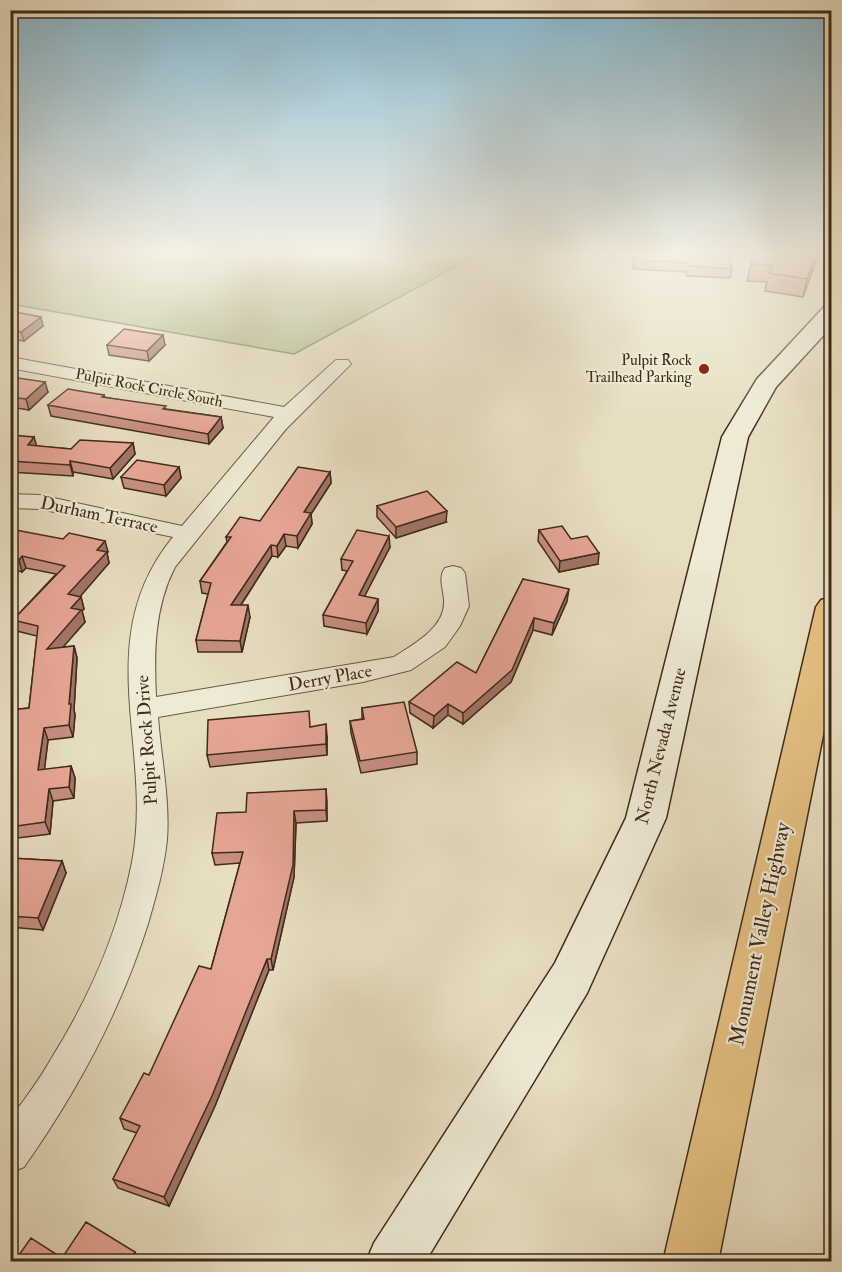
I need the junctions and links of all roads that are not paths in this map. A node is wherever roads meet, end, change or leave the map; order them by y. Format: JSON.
{"nodes":[{"id":1,"x":831,"y":312,"type":"edge"},
{"id":2,"x":10,"y":362,"type":"edge"},
{"id":3,"x":342,"y":364,"type":"dead end"},
{"id":4,"x":288,"y":414,"type":"junction"},
{"id":5,"x":10,"y":501,"type":"edge"},
{"id":6,"x":188,"y":534,"type":"junction"},
{"id":7,"x":453,"y":573,"type":"dead end"},
{"id":8,"x":830,"y":610,"type":"edge"},
{"id":9,"x":145,"y":710,"type":"junction"},
{"id":10,"x":10,"y":1153,"type":"edge"},
{"id":11,"x":393,"y":1262,"type":"edge"},
{"id":12,"x":690,"y":1262,"type":"edge"}],
"edges":[{"from":1,"to":11,"type":"main road","name":"North Nevada Avenue"},
{"from":2,"to":4,"type":"street","name":"Pulpit Rock Circle South"},
{"from":3,"to":4,"type":"street","name":"Pulpit Rock Drive"},
{"from":4,"to":6,"type":"street","name":"Pulpit Rock Drive"},
{"from":5,"to":6,"type":"street","name":"Durham Terrace"},
{"from":6,"to":9,"type":"street","name":"Pulpit Rock Drive"},
{"from":7,"to":9,"type":"street","name":"Derry Place"},
{"from":8,"to":12,"type":"highway","name":"Monument Valley Highway"},
{"from":9,"to":10,"type":"street","name":"Pulpit Rock Drive"}]}
